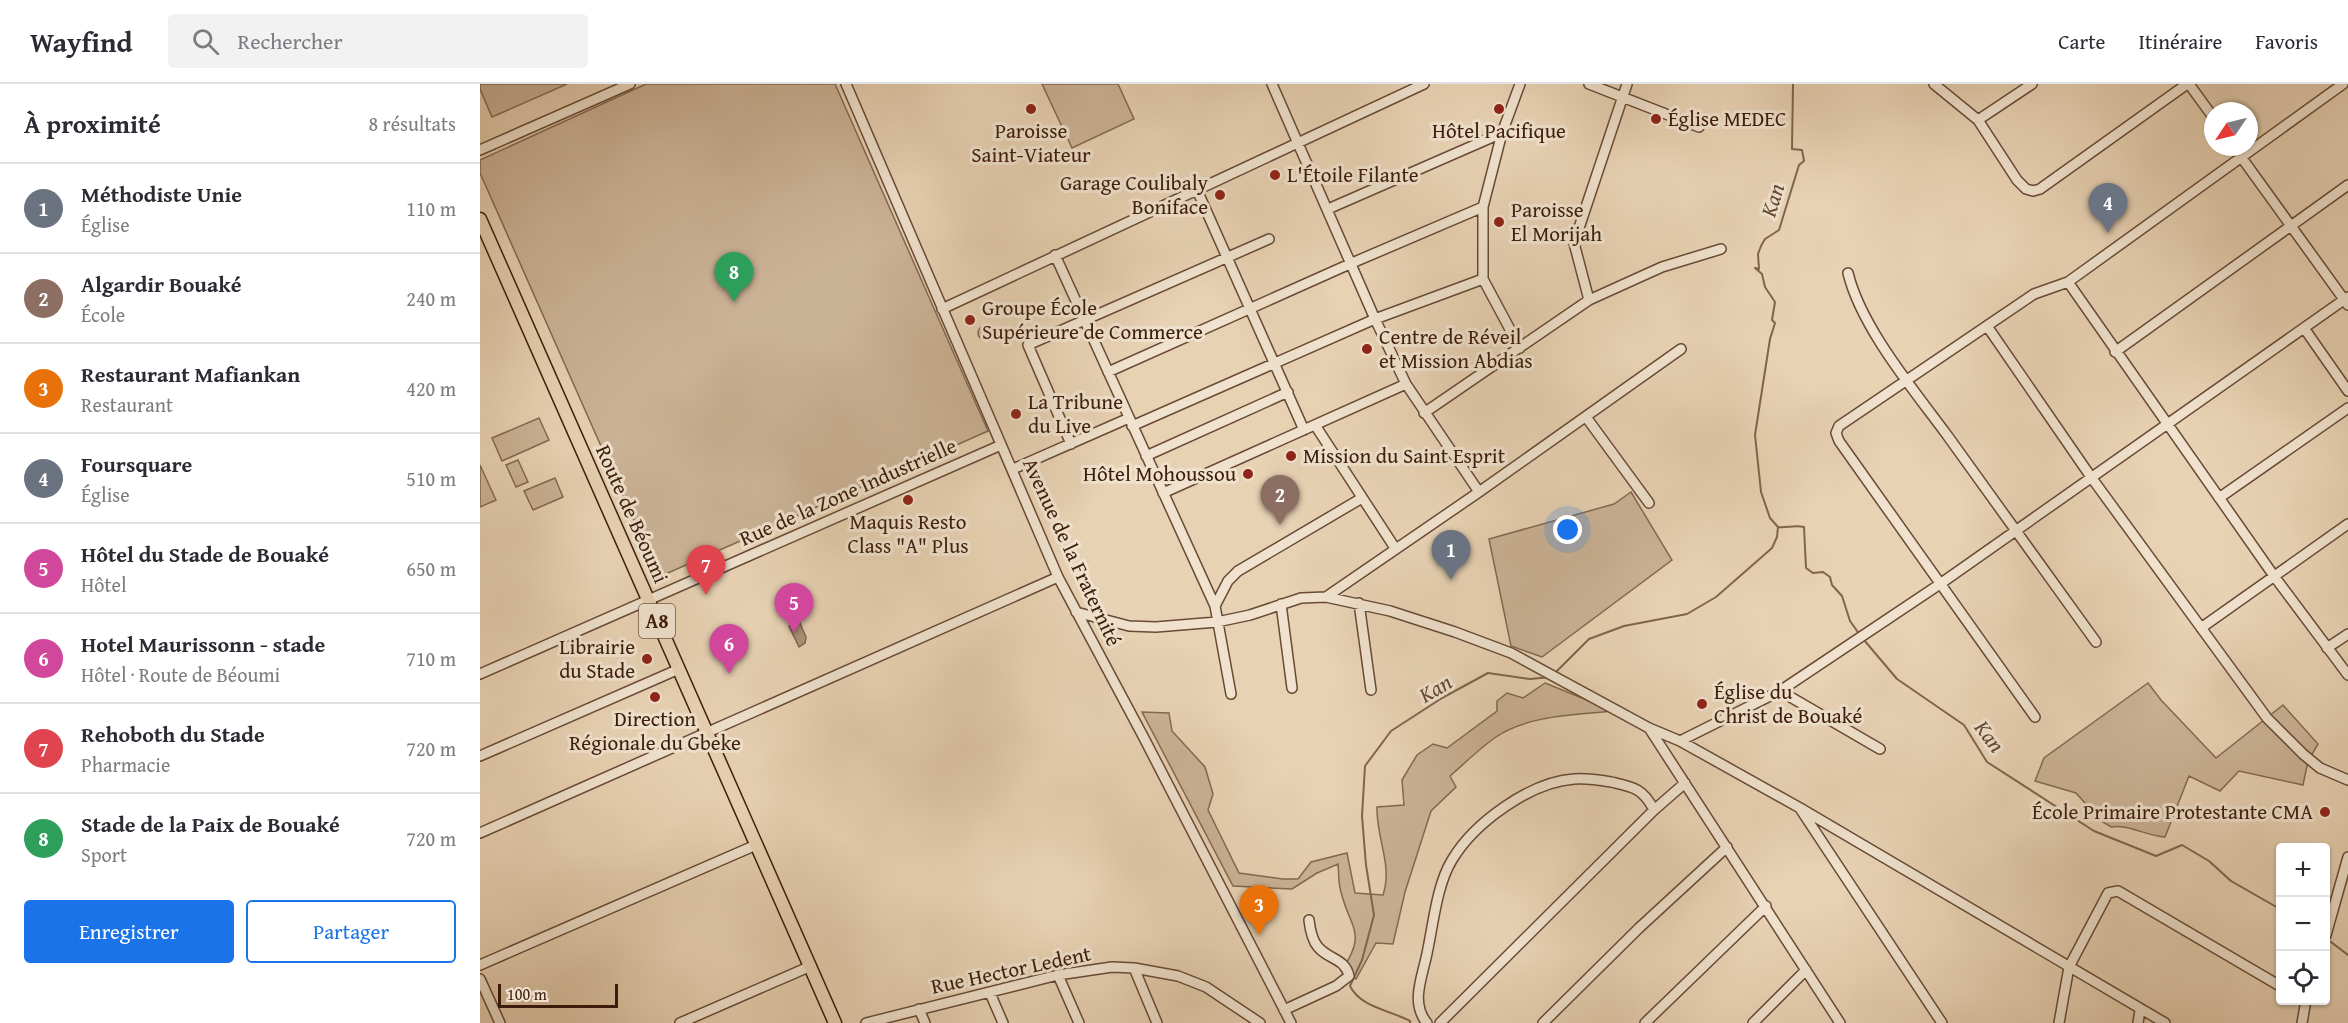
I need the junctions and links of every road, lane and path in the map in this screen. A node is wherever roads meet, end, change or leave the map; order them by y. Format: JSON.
{"nodes":[{"id":1,"x":630,"y":84,"type":"edge"},
{"id":2,"x":846,"y":84,"type":"edge"},
{"id":3,"x":1272,"y":84,"type":"edge"},
{"id":4,"x":1424,"y":84,"type":"edge"},
{"id":5,"x":1520,"y":84,"type":"edge"},
{"id":6,"x":1589,"y":84,"type":"edge"},
{"id":7,"x":1627,"y":84,"type":"edge"},
{"id":8,"x":1934,"y":84,"type":"edge"},
{"id":9,"x":2032,"y":84,"type":"edge"},
{"id":10,"x":2188,"y":84,"type":"edge"},
{"id":11,"x":2343,"y":84,"type":"edge"},
{"id":12,"x":1622,"y":98,"type":"junction"},
{"id":13,"x":2204,"y":105,"type":"edge"},
{"id":14,"x":1978,"y":120,"type":"junction"},
{"id":15,"x":1700,"y":127,"type":"dead end"},
{"id":16,"x":1502,"y":133,"type":"junction"},
{"id":17,"x":1297,"y":142,"type":"junction"},
{"id":18,"x":480,"y":150,"type":"edge"},
{"id":19,"x":2241,"y":157,"type":"junction"},
{"id":20,"x":2348,"y":186,"type":"edge"},
{"id":21,"x":1197,"y":190,"type":"junction"},
{"id":22,"x":1484,"y":207,"type":"junction"},
{"id":23,"x":1328,"y":209,"type":"junction"},
{"id":24,"x":480,"y":219,"type":"edge"},
{"id":25,"x":2291,"y":226,"type":"junction"},
{"id":26,"x":1269,"y":239,"type":"dead end"},
{"id":27,"x":1721,"y":249,"type":"dead end"},
{"id":28,"x":1055,"y":255,"type":"junction"},
{"id":29,"x":1228,"y":258,"type":"junction"},
{"id":30,"x":1352,"y":263,"type":"junction"},
{"id":31,"x":1848,"y":273,"type":"dead end"},
{"id":32,"x":1483,"y":279,"type":"junction"},
{"id":33,"x":2068,"y":282,"type":"junction"},
{"id":34,"x":1589,"y":300,"type":"junction"},
{"id":35,"x":2347,"y":301,"type":"edge"},
{"id":36,"x":942,"y":309,"type":"junction"},
{"id":37,"x":1250,"y":309,"type":"junction"},
{"id":38,"x":1375,"y":319,"type":"junction"},
{"id":39,"x":1085,"y":321,"type":"junction"},
{"id":40,"x":1987,"y":326,"type":"junction"},
{"id":41,"x":2304,"y":328,"type":"junction"},
{"id":42,"x":1520,"y":348,"type":"junction"},
{"id":43,"x":1681,"y":349,"type":"dead end"},
{"id":44,"x":2115,"y":352,"type":"junction"},
{"id":45,"x":1274,"y":363,"type":"junction"},
{"id":46,"x":1108,"y":372,"type":"junction"},
{"id":47,"x":1906,"y":379,"type":"junction"},
{"id":48,"x":1406,"y":384,"type":"junction"},
{"id":49,"x":2348,"y":391,"type":"edge"},
{"id":50,"x":1288,"y":392,"type":"junction"},
{"id":51,"x":2348,"y":408,"type":"edge"},
{"id":52,"x":1424,"y":413,"type":"junction"},
{"id":53,"x":1586,"y":417,"type":"junction"},
{"id":54,"x":1131,"y":422,"type":"junction"},
{"id":55,"x":2167,"y":424,"type":"junction"},
{"id":56,"x":1315,"y":425,"type":"junction"},
{"id":57,"x":1304,"y":430,"type":"junction"},
{"id":58,"x":1001,"y":444,"type":"junction"},
{"id":59,"x":1071,"y":444,"type":"junction"},
{"id":60,"x":1146,"y":456,"type":"junction"},
{"id":61,"x":1013,"y":470,"type":"junction"},
{"id":62,"x":2091,"y":477,"type":"junction"},
{"id":63,"x":1479,"y":492,"type":"junction"},
{"id":64,"x":1163,"y":493,"type":"junction"},
{"id":65,"x":1362,"y":498,"type":"junction"},
{"id":66,"x":2219,"y":498,"type":"junction"},
{"id":67,"x":1649,"y":503,"type":"dead end"},
{"id":68,"x":2348,"y":524,"type":"edge"},
{"id":69,"x":2016,"y":531,"type":"junction"},
{"id":70,"x":1395,"y":548,"type":"junction"},
{"id":71,"x":2274,"y":576,"type":"junction"},
{"id":72,"x":1058,"y":577,"type":"junction"},
{"id":73,"x":1940,"y":584,"type":"junction"},
{"id":74,"x":1326,"y":597,"type":"junction"},
{"id":75,"x":648,"y":600,"type":"junction"},
{"id":76,"x":1359,"y":603,"type":"junction"},
{"id":77,"x":1281,"y":604,"type":"junction"},
{"id":78,"x":1215,"y":606,"type":"junction"},
{"id":79,"x":1076,"y":612,"type":"junction"},
{"id":80,"x":1216,"y":622,"type":"junction"},
{"id":81,"x":2201,"y":628,"type":"junction"},
{"id":82,"x":2348,"y":633,"type":"edge"},
{"id":83,"x":2096,"y":642,"type":"dead end"},
{"id":84,"x":2327,"y":648,"type":"junction"},
{"id":85,"x":679,"y":669,"type":"junction"},
{"id":86,"x":480,"y":674,"type":"edge"},
{"id":87,"x":2348,"y":675,"type":"edge"},
{"id":88,"x":1292,"y":688,"type":"dead end"},
{"id":89,"x":1371,"y":690,"type":"dead end"},
{"id":90,"x":1780,"y":691,"type":"junction"},
{"id":91,"x":1231,"y":694,"type":"dead end"},
{"id":92,"x":2036,"y":717,"type":"dead end"},
{"id":93,"x":1649,"y":728,"type":"junction"},
{"id":94,"x":707,"y":733,"type":"junction"},
{"id":95,"x":1680,"y":741,"type":"junction"},
{"id":96,"x":1880,"y":749,"type":"dead end"},
{"id":97,"x":480,"y":756,"type":"edge"},
{"id":98,"x":2348,"y":780,"type":"edge"},
{"id":99,"x":1685,"y":783,"type":"junction"},
{"id":100,"x":1800,"y":808,"type":"junction"},
{"id":101,"x":1654,"y":810,"type":"junction"},
{"id":102,"x":480,"y":833,"type":"edge"},
{"id":103,"x":756,"y":844,"type":"junction"},
{"id":104,"x":1728,"y":847,"type":"junction"},
{"id":105,"x":2348,"y":857,"type":"edge"},
{"id":106,"x":1766,"y":906,"type":"junction"},
{"id":107,"x":2330,"y":918,"type":"edge"},
{"id":108,"x":1309,"y":920,"type":"dead end"},
{"id":109,"x":480,"y":965,"type":"edge"},
{"id":110,"x":811,"y":966,"type":"junction"},
{"id":111,"x":2069,"y":967,"type":"junction"},
{"id":112,"x":1134,"y":968,"type":"junction"},
{"id":113,"x":1806,"y":970,"type":"junction"},
{"id":114,"x":1058,"y":975,"type":"junction"},
{"id":115,"x":480,"y":979,"type":"edge"},
{"id":116,"x":2276,"y":984,"type":"edge"},
{"id":117,"x":990,"y":993,"type":"junction"},
{"id":118,"x":2306,"y":1005,"type":"edge"},
{"id":119,"x":919,"y":1009,"type":"junction"},
{"id":120,"x":1284,"y":1010,"type":"junction"},
{"id":121,"x":2140,"y":1010,"type":"junction"},
{"id":122,"x":500,"y":1023,"type":"edge"},
{"id":123,"x":680,"y":1023,"type":"edge"},
{"id":124,"x":835,"y":1023,"type":"edge"},
{"id":125,"x":866,"y":1023,"type":"edge"},
{"id":126,"x":925,"y":1023,"type":"edge"},
{"id":127,"x":1003,"y":1023,"type":"edge"},
{"id":128,"x":1079,"y":1023,"type":"edge"},
{"id":129,"x":1157,"y":1023,"type":"edge"},
{"id":130,"x":1260,"y":1023,"type":"edge"},
{"id":131,"x":1291,"y":1023,"type":"edge"},
{"id":132,"x":1427,"y":1023,"type":"edge"},
{"id":133,"x":1440,"y":1023,"type":"edge"},
{"id":134,"x":1543,"y":1023,"type":"edge"},
{"id":135,"x":1645,"y":1023,"type":"edge"},
{"id":136,"x":1753,"y":1023,"type":"edge"},
{"id":137,"x":1840,"y":1023,"type":"edge"},
{"id":138,"x":1942,"y":1023,"type":"edge"},
{"id":139,"x":2059,"y":1023,"type":"edge"},
{"id":140,"x":2138,"y":1023,"type":"edge"},
{"id":141,"x":2165,"y":1023,"type":"edge"},
{"id":142,"x":2302,"y":1023,"type":"edge"}],
"edges":[{"from":1,"to":18,"type":"street"},
{"from":2,"to":36,"type":"street","name":"Avenue de la Fraternité"},
{"from":3,"to":17,"type":"street"},
{"from":4,"to":17,"type":"street"},
{"from":5,"to":16,"type":"street"},
{"from":6,"to":12,"type":"street"},
{"from":7,"to":12,"type":"street"},
{"from":8,"to":14,"type":"street"},
{"from":9,"to":14,"type":"street"},
{"from":10,"to":13,"type":"street"},
{"from":10,"to":14,"type":"street"},
{"from":11,"to":19,"type":"street"},
{"from":12,"to":15,"type":"street"},
{"from":12,"to":34,"type":"street"},
{"from":16,"to":22,"type":"street"},
{"from":16,"to":23,"type":"street"},
{"from":17,"to":21,"type":"street"},
{"from":17,"to":23,"type":"street"},
{"from":19,"to":25,"type":"street"},
{"from":19,"to":33,"type":"street"},
{"from":20,"to":25,"type":"street"},
{"from":21,"to":28,"type":"street"},
{"from":21,"to":29,"type":"street"},
{"from":22,"to":30,"type":"street"},
{"from":22,"to":32,"type":"street"},
{"from":23,"to":30,"type":"street"},
{"from":24,"to":75,"type":"main road","name":"Route de Béoumi","number":"A8"},
{"from":25,"to":35,"type":"street"},
{"from":25,"to":44,"type":"street"},
{"from":26,"to":29,"type":"street"},
{"from":27,"to":34,"type":"street"},
{"from":28,"to":36,"type":"street"},
{"from":28,"to":39,"type":"street"},
{"from":29,"to":37,"type":"street"},
{"from":29,"to":39,"type":"street"},
{"from":30,"to":37,"type":"street"},
{"from":30,"to":38,"type":"street"},
{"from":31,"to":47,"type":"street"},
{"from":32,"to":38,"type":"street"},
{"from":32,"to":42,"type":"street"},
{"from":33,"to":40,"type":"street"},
{"from":33,"to":44,"type":"street"},
{"from":34,"to":42,"type":"street"},
{"from":35,"to":41,"type":"street"},
{"from":36,"to":58,"type":"street","name":"Avenue de la Fraternité"},
{"from":37,"to":45,"type":"street"},
{"from":37,"to":46,"type":"street"},
{"from":38,"to":45,"type":"street"},
{"from":38,"to":48,"type":"street"},
{"from":39,"to":46,"type":"street"},
{"from":39,"to":59,"type":"street"},
{"from":40,"to":47,"type":"street"},
{"from":40,"to":62,"type":"street"},
{"from":41,"to":49,"type":"street"},
{"from":41,"to":55,"type":"street"},
{"from":42,"to":52,"type":"street"},
{"from":43,"to":53,"type":"street"},
{"from":44,"to":55,"type":"street"},
{"from":45,"to":50,"type":"street"},
{"from":45,"to":54,"type":"street"},
{"from":46,"to":54,"type":"street"},
{"from":47,"to":69,"type":"street"},
{"from":47,"to":73,"type":"street"},
{"from":48,"to":52,"type":"street"},
{"from":48,"to":56,"type":"street"},
{"from":50,"to":57,"type":"street"},
{"from":50,"to":60,"type":"street"},
{"from":51,"to":66,"type":"street"},
{"from":52,"to":63,"type":"street"},
{"from":53,"to":63,"type":"street"},
{"from":53,"to":67,"type":"street"},
{"from":54,"to":59,"type":"street"},
{"from":54,"to":60,"type":"street"},
{"from":55,"to":62,"type":"street"},
{"from":55,"to":66,"type":"street"},
{"from":56,"to":57,"type":"street"},
{"from":56,"to":65,"type":"street"},
{"from":57,"to":64,"type":"street"},
{"from":58,"to":61,"type":"street","name":"Avenue de la Fraternité"},
{"from":58,"to":75,"type":"street","name":"Rue de la Zone Industrielle"},
{"from":59,"to":61,"type":"street"},
{"from":60,"to":64,"type":"street"},
{"from":61,"to":72,"type":"street","name":"Avenue de la Fraternité"},
{"from":62,"to":69,"type":"street"},
{"from":62,"to":81,"type":"street"},
{"from":63,"to":70,"type":"street"},
{"from":64,"to":78,"type":"street"},
{"from":65,"to":70,"type":"street"},
{"from":65,"to":78,"type":"street"},
{"from":66,"to":71,"type":"street"},
{"from":68,"to":71,"type":"street"},
{"from":69,"to":73,"type":"street"},
{"from":69,"to":83,"type":"street"},
{"from":70,"to":74,"type":"street"},
{"from":71,"to":81,"type":"street"},
{"from":71,"to":84,"type":"street"},
{"from":72,"to":79,"type":"street","name":"Avenue de la Fraternité"},
{"from":72,"to":94,"type":"street"},
{"from":73,"to":90,"type":"street"},
{"from":73,"to":92,"type":"street"},
{"from":74,"to":76,"type":"street"},
{"from":74,"to":77,"type":"street"},
{"from":75,"to":85,"type":"main road","name":"Route de Béoumi","number":"A8"},
{"from":75,"to":86,"type":"street","name":"Rue de la Zone Industrielle"},
{"from":76,"to":89,"type":"street"},
{"from":76,"to":93,"type":"street"},
{"from":77,"to":80,"type":"street"},
{"from":77,"to":88,"type":"street"},
{"from":78,"to":80,"type":"street"},
{"from":79,"to":80,"type":"street"},
{"from":79,"to":120,"type":"street","name":"Avenue de la Fraternité"},
{"from":80,"to":91,"type":"street"},
{"from":81,"to":98,"type":"street"},
{"from":82,"to":84,"type":"street"},
{"from":84,"to":87,"type":"street"},
{"from":85,"to":94,"type":"main road","name":"Route de Béoumi","number":"A8"},
{"from":85,"to":97,"type":"street"},
{"from":90,"to":95,"type":"street"},
{"from":90,"to":96,"type":"street"},
{"from":93,"to":95,"type":"street"},
{"from":93,"to":99,"type":"street"},
{"from":94,"to":102,"type":"street"},
{"from":94,"to":103,"type":"main road","name":"Route de Béoumi","number":"A8"},
{"from":95,"to":100,"type":"street"},
{"from":99,"to":101,"type":"street"},
{"from":99,"to":104,"type":"street"},
{"from":100,"to":111,"type":"street"},
{"from":100,"to":138,"type":"street"},
{"from":101,"to":132,"type":"street"},
{"from":101,"to":133,"type":"street"},
{"from":103,"to":109,"type":"street"},
{"from":103,"to":110,"type":"main road","name":"Route de Béoumi","number":"A8"},
{"from":104,"to":106,"type":"street"},
{"from":104,"to":134,"type":"street"},
{"from":105,"to":107,"type":"street"},
{"from":106,"to":113,"type":"street"},
{"from":106,"to":135,"type":"street"},
{"from":108,"to":120,"type":"street"},
{"from":110,"to":123,"type":"street"},
{"from":110,"to":124,"type":"main road","name":"Route de Béoumi","number":"A8"},
{"from":111,"to":116,"type":"street"},
{"from":111,"to":121,"type":"street"},
{"from":111,"to":139,"type":"street"},
{"from":112,"to":114,"type":"street","name":"Rue Hector Ledent"},
{"from":112,"to":129,"type":"street"},
{"from":112,"to":130,"type":"street","name":"Rue Hector Ledent"},
{"from":113,"to":136,"type":"street"},
{"from":113,"to":137,"type":"street"},
{"from":114,"to":117,"type":"street","name":"Rue Hector Ledent"},
{"from":114,"to":128,"type":"street"},
{"from":115,"to":122,"type":"street"},
{"from":117,"to":119,"type":"street","name":"Rue Hector Ledent"},
{"from":117,"to":127,"type":"street"},
{"from":118,"to":142,"type":"street"},
{"from":119,"to":125,"type":"street","name":"Rue Hector Ledent"},
{"from":119,"to":126,"type":"street"},
{"from":120,"to":131,"type":"street","name":"Avenue de la Fraternité"},
{"from":121,"to":140,"type":"street"},
{"from":121,"to":141,"type":"street"}]}
